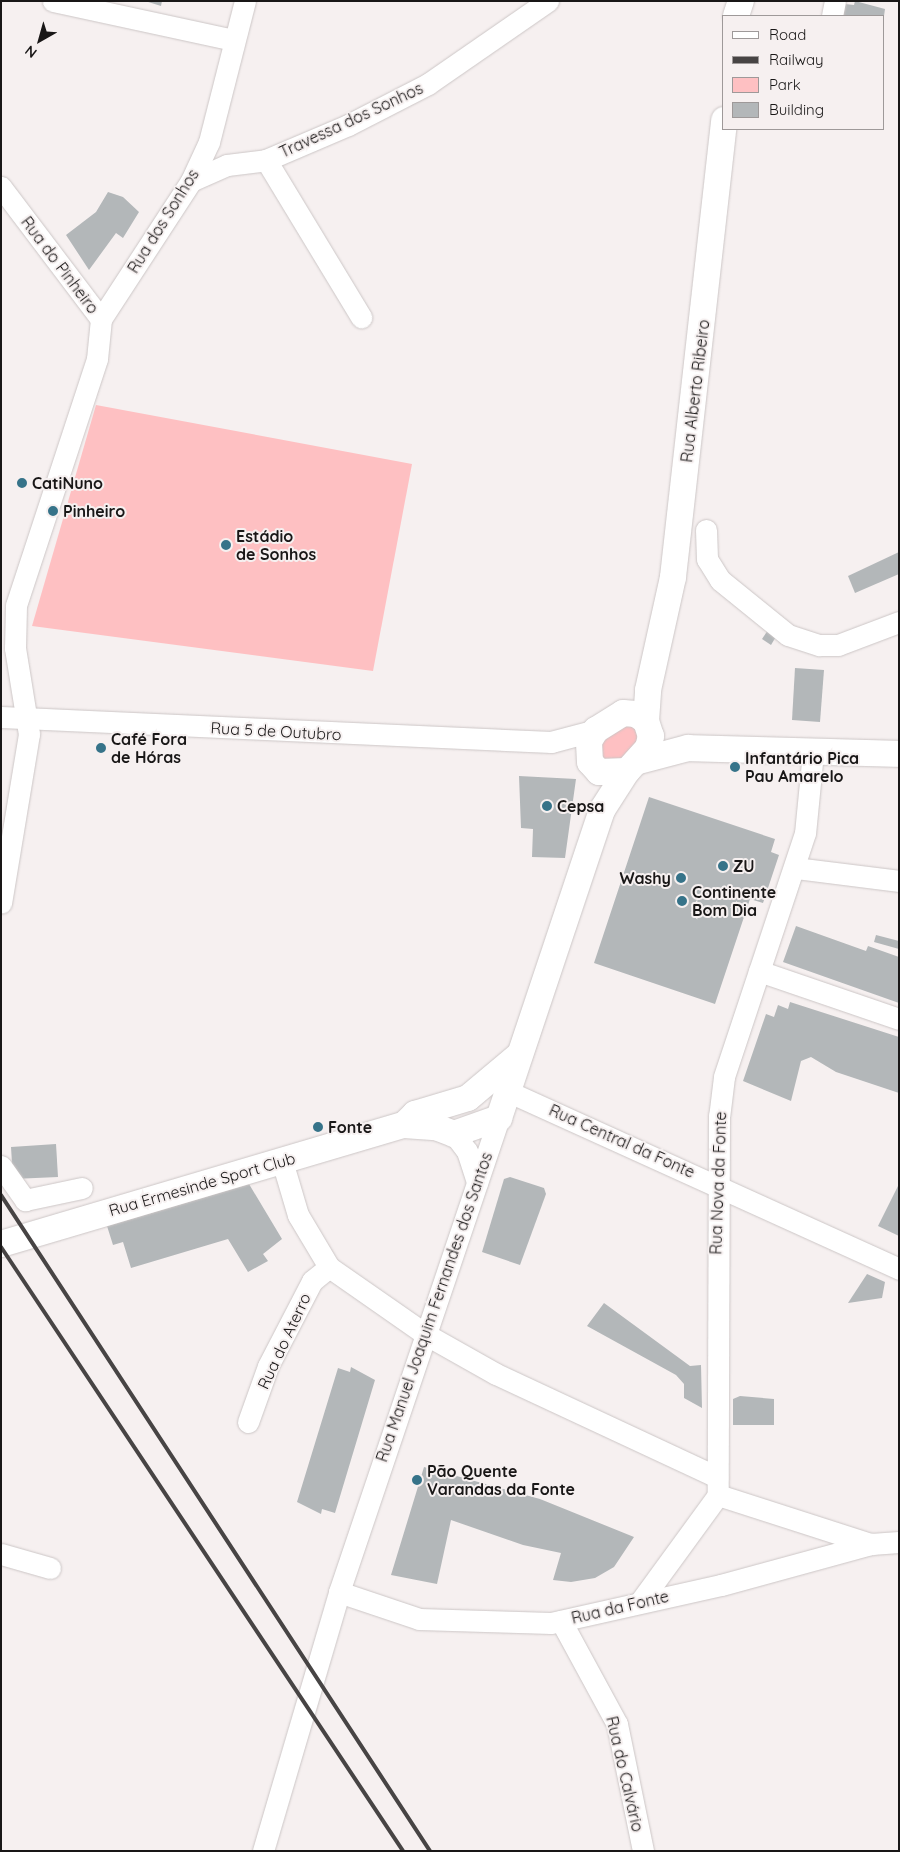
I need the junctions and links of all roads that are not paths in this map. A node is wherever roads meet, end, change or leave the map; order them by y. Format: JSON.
{"nodes":[{"id":1,"x":53,"y":1,"type":"edge"},
{"id":2,"x":245,"y":1,"type":"edge"},
{"id":3,"x":548,"y":1,"type":"edge"},
{"id":4,"x":731,"y":1,"type":"edge"},
{"id":5,"x":741,"y":1,"type":"edge"},
{"id":6,"x":835,"y":1,"type":"edge"},
{"id":7,"x":732,"y":15,"type":"edge"},
{"id":8,"x":736,"y":15,"type":"edge"},
{"id":9,"x":832,"y":15,"type":"edge"},
{"id":10,"x":234,"y":40,"type":"junction"},
{"id":11,"x":723,"y":130,"type":"edge"},
{"id":12,"x":266,"y":160,"type":"junction"},
{"id":13,"x":191,"y":181,"type":"junction"},
{"id":14,"x":1,"y":187,"type":"edge"},
{"id":15,"x":361,"y":317,"type":"dead end"},
{"id":16,"x":101,"y":318,"type":"junction"},
{"id":17,"x":706,"y":530,"type":"dead end"},
{"id":18,"x":899,"y":622,"type":"edge"},
{"id":19,"x":654,"y":660,"type":"junction"},
{"id":20,"x":1,"y":717,"type":"edge"},
{"id":21,"x":23,"y":717,"type":"junction"},
{"id":22,"x":603,"y":724,"type":"junction"},
{"id":23,"x":647,"y":724,"type":"junction"},
{"id":24,"x":551,"y":742,"type":"junction"},
{"id":25,"x":700,"y":747,"type":"junction"},
{"id":26,"x":813,"y":752,"type":"junction"},
{"id":27,"x":899,"y":754,"type":"edge"},
{"id":28,"x":633,"y":766,"type":"junction"},
{"id":29,"x":595,"y":767,"type":"junction"},
{"id":30,"x":602,"y":810,"type":"junction"},
{"id":31,"x":795,"y":868,"type":"junction"},
{"id":32,"x":899,"y":881,"type":"edge"},
{"id":33,"x":1,"y":903,"type":"edge"},
{"id":34,"x":759,"y":971,"type":"junction"},
{"id":35,"x":899,"y":1019,"type":"edge"},
{"id":36,"x":518,"y":1056,"type":"junction"},
{"id":37,"x":507,"y":1091,"type":"junction"},
{"id":38,"x":468,"y":1098,"type":"junction"},
{"id":39,"x":499,"y":1118,"type":"junction"},
{"id":40,"x":404,"y":1125,"type":"junction"},
{"id":41,"x":454,"y":1134,"type":"junction"},
{"id":42,"x":282,"y":1161,"type":"junction"},
{"id":43,"x":1,"y":1166,"type":"edge"},
{"id":44,"x":477,"y":1182,"type":"junction"},
{"id":45,"x":716,"y":1182,"type":"junction"},
{"id":46,"x":82,"y":1188,"type":"dead end"},
{"id":47,"x":1,"y":1244,"type":"edge"},
{"id":48,"x":329,"y":1267,"type":"junction"},
{"id":49,"x":899,"y":1269,"type":"edge"},
{"id":50,"x":425,"y":1334,"type":"junction"},
{"id":51,"x":248,"y":1422,"type":"dead end"},
{"id":52,"x":718,"y":1486,"type":"junction"},
{"id":53,"x":899,"y":1542,"type":"edge"},
{"id":54,"x":871,"y":1544,"type":"junction"},
{"id":55,"x":1,"y":1554,"type":"edge"},
{"id":56,"x":50,"y":1568,"type":"dead end"},
{"id":57,"x":338,"y":1592,"type":"junction"},
{"id":58,"x":640,"y":1602,"type":"junction"},
{"id":59,"x":561,"y":1621,"type":"junction"},
{"id":60,"x":263,"y":1851,"type":"edge"},
{"id":61,"x":643,"y":1851,"type":"edge"}],
"edges":[{"from":1,"to":10,"type":"street"},
{"from":2,"to":10,"type":"street","name":"Rua dos Sonhos"},
{"from":3,"to":12,"type":"street","name":"Travessa dos Sonhos"},
{"from":4,"to":7,"type":"main road"},
{"from":5,"to":8,"type":"main road"},
{"from":6,"to":9,"type":"street"},
{"from":10,"to":13,"type":"street","name":"Rua dos Sonhos"},
{"from":11,"to":19,"type":"main road","name":"Rua Alberto Ribeiro"},
{"from":12,"to":13,"type":"street","name":"Travessa dos Sonhos"},
{"from":12,"to":15,"type":"street"},
{"from":13,"to":16,"type":"street","name":"Rua dos Sonhos"},
{"from":14,"to":16,"type":"street","name":"Rua do Pinheiro"},
{"from":16,"to":21,"type":"street","name":"Rua do Pinheiro"},
{"from":17,"to":18,"type":"street"},
{"from":19,"to":22,"type":"main road","name":"Rua Alberto Ribeiro"},
{"from":19,"to":23,"type":"main road","name":"Rua Alberto Ribeiro"},
{"from":20,"to":21,"type":"street","name":"Rua 5 de Outubro"},
{"from":21,"to":24,"type":"street","name":"Rua 5 de Outubro"},
{"from":21,"to":33,"type":"street","name":"Rua do Pinheiro"},
{"from":22,"to":23,"type":"main road"},
{"from":22,"to":24,"type":"street","name":"Rua 5 de Outubro"},
{"from":22,"to":29,"type":"main road"},
{"from":23,"to":25,"type":"main road"},
{"from":23,"to":28,"type":"main road"},
{"from":24,"to":29,"type":"street","name":"Rua 5 de Outubro"},
{"from":25,"to":26,"type":"main road"},
{"from":25,"to":28,"type":"main road"},
{"from":26,"to":27,"type":"main road"},
{"from":26,"to":31,"type":"street","name":"Rua Nova da Fonte"},
{"from":28,"to":29,"type":"main road"},
{"from":28,"to":30,"type":"main road","name":"Rua Manuel Joaquim Fernandes dos Santos"},
{"from":29,"to":30,"type":"main road"},
{"from":30,"to":36,"type":"main road","name":"Rua Manuel Joaquim Fernandes dos Santos"},
{"from":31,"to":32,"type":"street"},
{"from":31,"to":34,"type":"street","name":"Rua Nova da Fonte"},
{"from":34,"to":35,"type":"street"},
{"from":34,"to":45,"type":"street","name":"Rua Nova da Fonte"},
{"from":36,"to":37,"type":"main road","name":"Rua Manuel Joaquim Fernandes dos Santos"},
{"from":36,"to":38,"type":"main road","name":"Rua Ermesinde Sport Club"},
{"from":37,"to":39,"type":"main road","name":"Rua Manuel Joaquim Fernandes dos Santos"},
{"from":37,"to":45,"type":"street","name":"Rua Central da Fonte"},
{"from":38,"to":39,"type":"main road"},
{"from":38,"to":40,"type":"main road","name":"Rua Ermesinde Sport Club"},
{"from":39,"to":41,"type":"main road"},
{"from":39,"to":44,"type":"street","name":"Rua Manuel Joaquim Fernandes dos Santos"},
{"from":40,"to":41,"type":"main road","name":"Rua Ermesinde Sport Club"},
{"from":40,"to":42,"type":"main road","name":"Rua Ermesinde Sport Club"},
{"from":41,"to":44,"type":"street"},
{"from":42,"to":47,"type":"main road","name":"Rua Ermesinde Sport Club"},
{"from":42,"to":48,"type":"street"},
{"from":43,"to":46,"type":"street"},
{"from":44,"to":50,"type":"street","name":"Rua Manuel Joaquim Fernandes dos Santos"},
{"from":45,"to":49,"type":"street","name":"Rua Central da Fonte"},
{"from":45,"to":52,"type":"street","name":"Rua Nova da Fonte"},
{"from":48,"to":50,"type":"street"},
{"from":48,"to":51,"type":"street","name":"Rua do Aterro"},
{"from":50,"to":52,"type":"street"},
{"from":50,"to":57,"type":"street","name":"Rua Manuel Joaquim Fernandes dos Santos"},
{"from":52,"to":54,"type":"street"},
{"from":52,"to":58,"type":"street"},
{"from":53,"to":54,"type":"street","name":"Rua da Fonte"},
{"from":54,"to":58,"type":"street","name":"Rua da Fonte"},
{"from":55,"to":56,"type":"street"},
{"from":57,"to":59,"type":"street","name":"Rua da Fonte"},
{"from":57,"to":60,"type":"street","name":"Rua Manuel Joaquim Fernandes dos Santos"},
{"from":58,"to":59,"type":"street","name":"Rua da Fonte"},
{"from":59,"to":61,"type":"street","name":"Rua do Calvário"}]}
